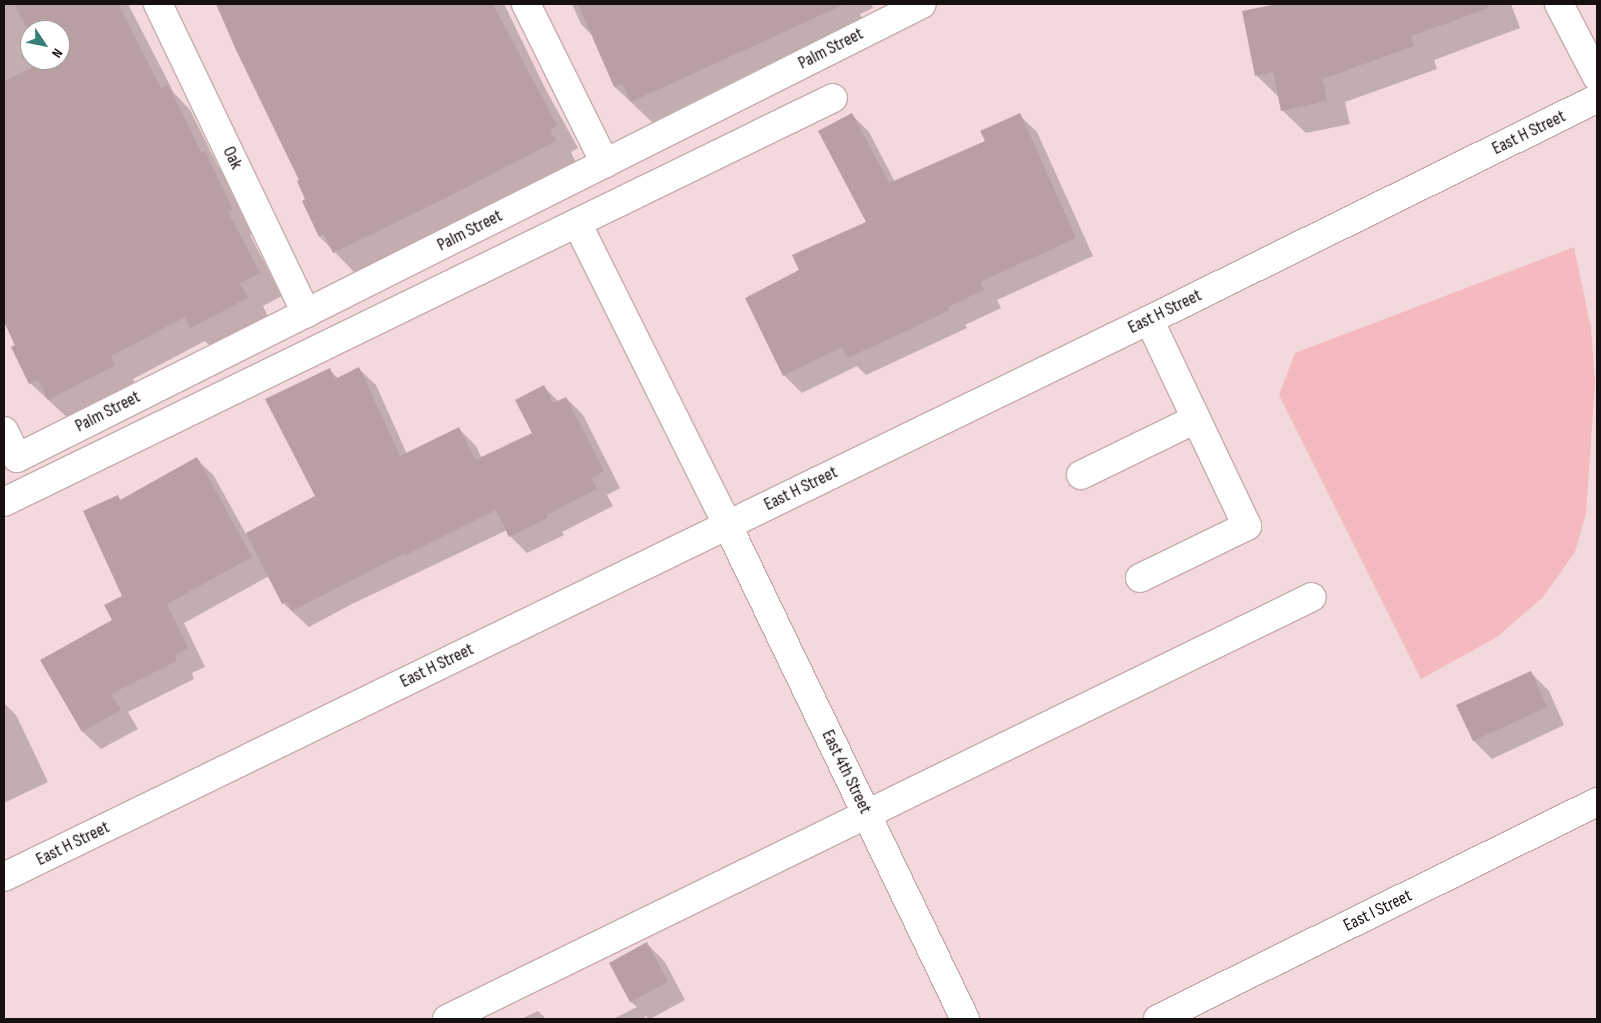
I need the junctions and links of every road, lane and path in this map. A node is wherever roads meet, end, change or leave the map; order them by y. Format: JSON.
{"nodes":[{"id":1,"x":158,"y":4,"type":"edge"},
{"id":2,"x":526,"y":4,"type":"edge"},
{"id":3,"x":1559,"y":4,"type":"edge"},
{"id":4,"x":904,"y":8,"type":"edge"},
{"id":5,"x":1597,"y":77,"type":"edge"},
{"id":6,"x":833,"y":98,"type":"dead end"},
{"id":7,"x":1597,"y":99,"type":"edge"},
{"id":8,"x":604,"y":163,"type":"junction"},
{"id":9,"x":576,"y":222,"type":"junction"},
{"id":10,"x":306,"y":313,"type":"junction"},
{"id":11,"x":1150,"y":320,"type":"junction"},
{"id":12,"x":1196,"y":418,"type":"junction"},
{"id":13,"x":4,"y":431,"type":"edge"},
{"id":14,"x":1081,"y":475,"type":"dead end"},
{"id":15,"x":4,"y":502,"type":"edge"},
{"id":16,"x":727,"y":524,"type":"junction"},
{"id":17,"x":1140,"y":578,"type":"dead end"},
{"id":18,"x":1312,"y":597,"type":"dead end"},
{"id":19,"x":1597,"y":802,"type":"edge"},
{"id":20,"x":866,"y":814,"type":"junction"},
{"id":21,"x":4,"y":877,"type":"edge"},
{"id":22,"x":447,"y":1019,"type":"edge"},
{"id":23,"x":965,"y":1019,"type":"edge"},
{"id":24,"x":1158,"y":1019,"type":"edge"}],
"edges":[{"from":1,"to":10,"type":"street","name":"Oak"},
{"from":2,"to":8,"type":"street"},
{"from":3,"to":5,"type":"street"},
{"from":4,"to":8,"type":"street","name":"Palm Street"},
{"from":6,"to":9,"type":"street"},
{"from":7,"to":11,"type":"street","name":"East H Street"},
{"from":8,"to":10,"type":"street","name":"Palm Street"},
{"from":9,"to":15,"type":"street"},
{"from":9,"to":16,"type":"street","name":"East 4th Street"},
{"from":10,"to":13,"type":"street","name":"Palm Street"},
{"from":11,"to":12,"type":"street"},
{"from":11,"to":16,"type":"street","name":"East H Street"},
{"from":12,"to":14,"type":"street"},
{"from":12,"to":17,"type":"street"},
{"from":16,"to":20,"type":"street","name":"East 4th Street"},
{"from":16,"to":21,"type":"street","name":"East H Street"},
{"from":18,"to":20,"type":"street"},
{"from":19,"to":24,"type":"street","name":"East I Street"},
{"from":20,"to":22,"type":"street"},
{"from":20,"to":23,"type":"street","name":"East 4th Street"}]}
